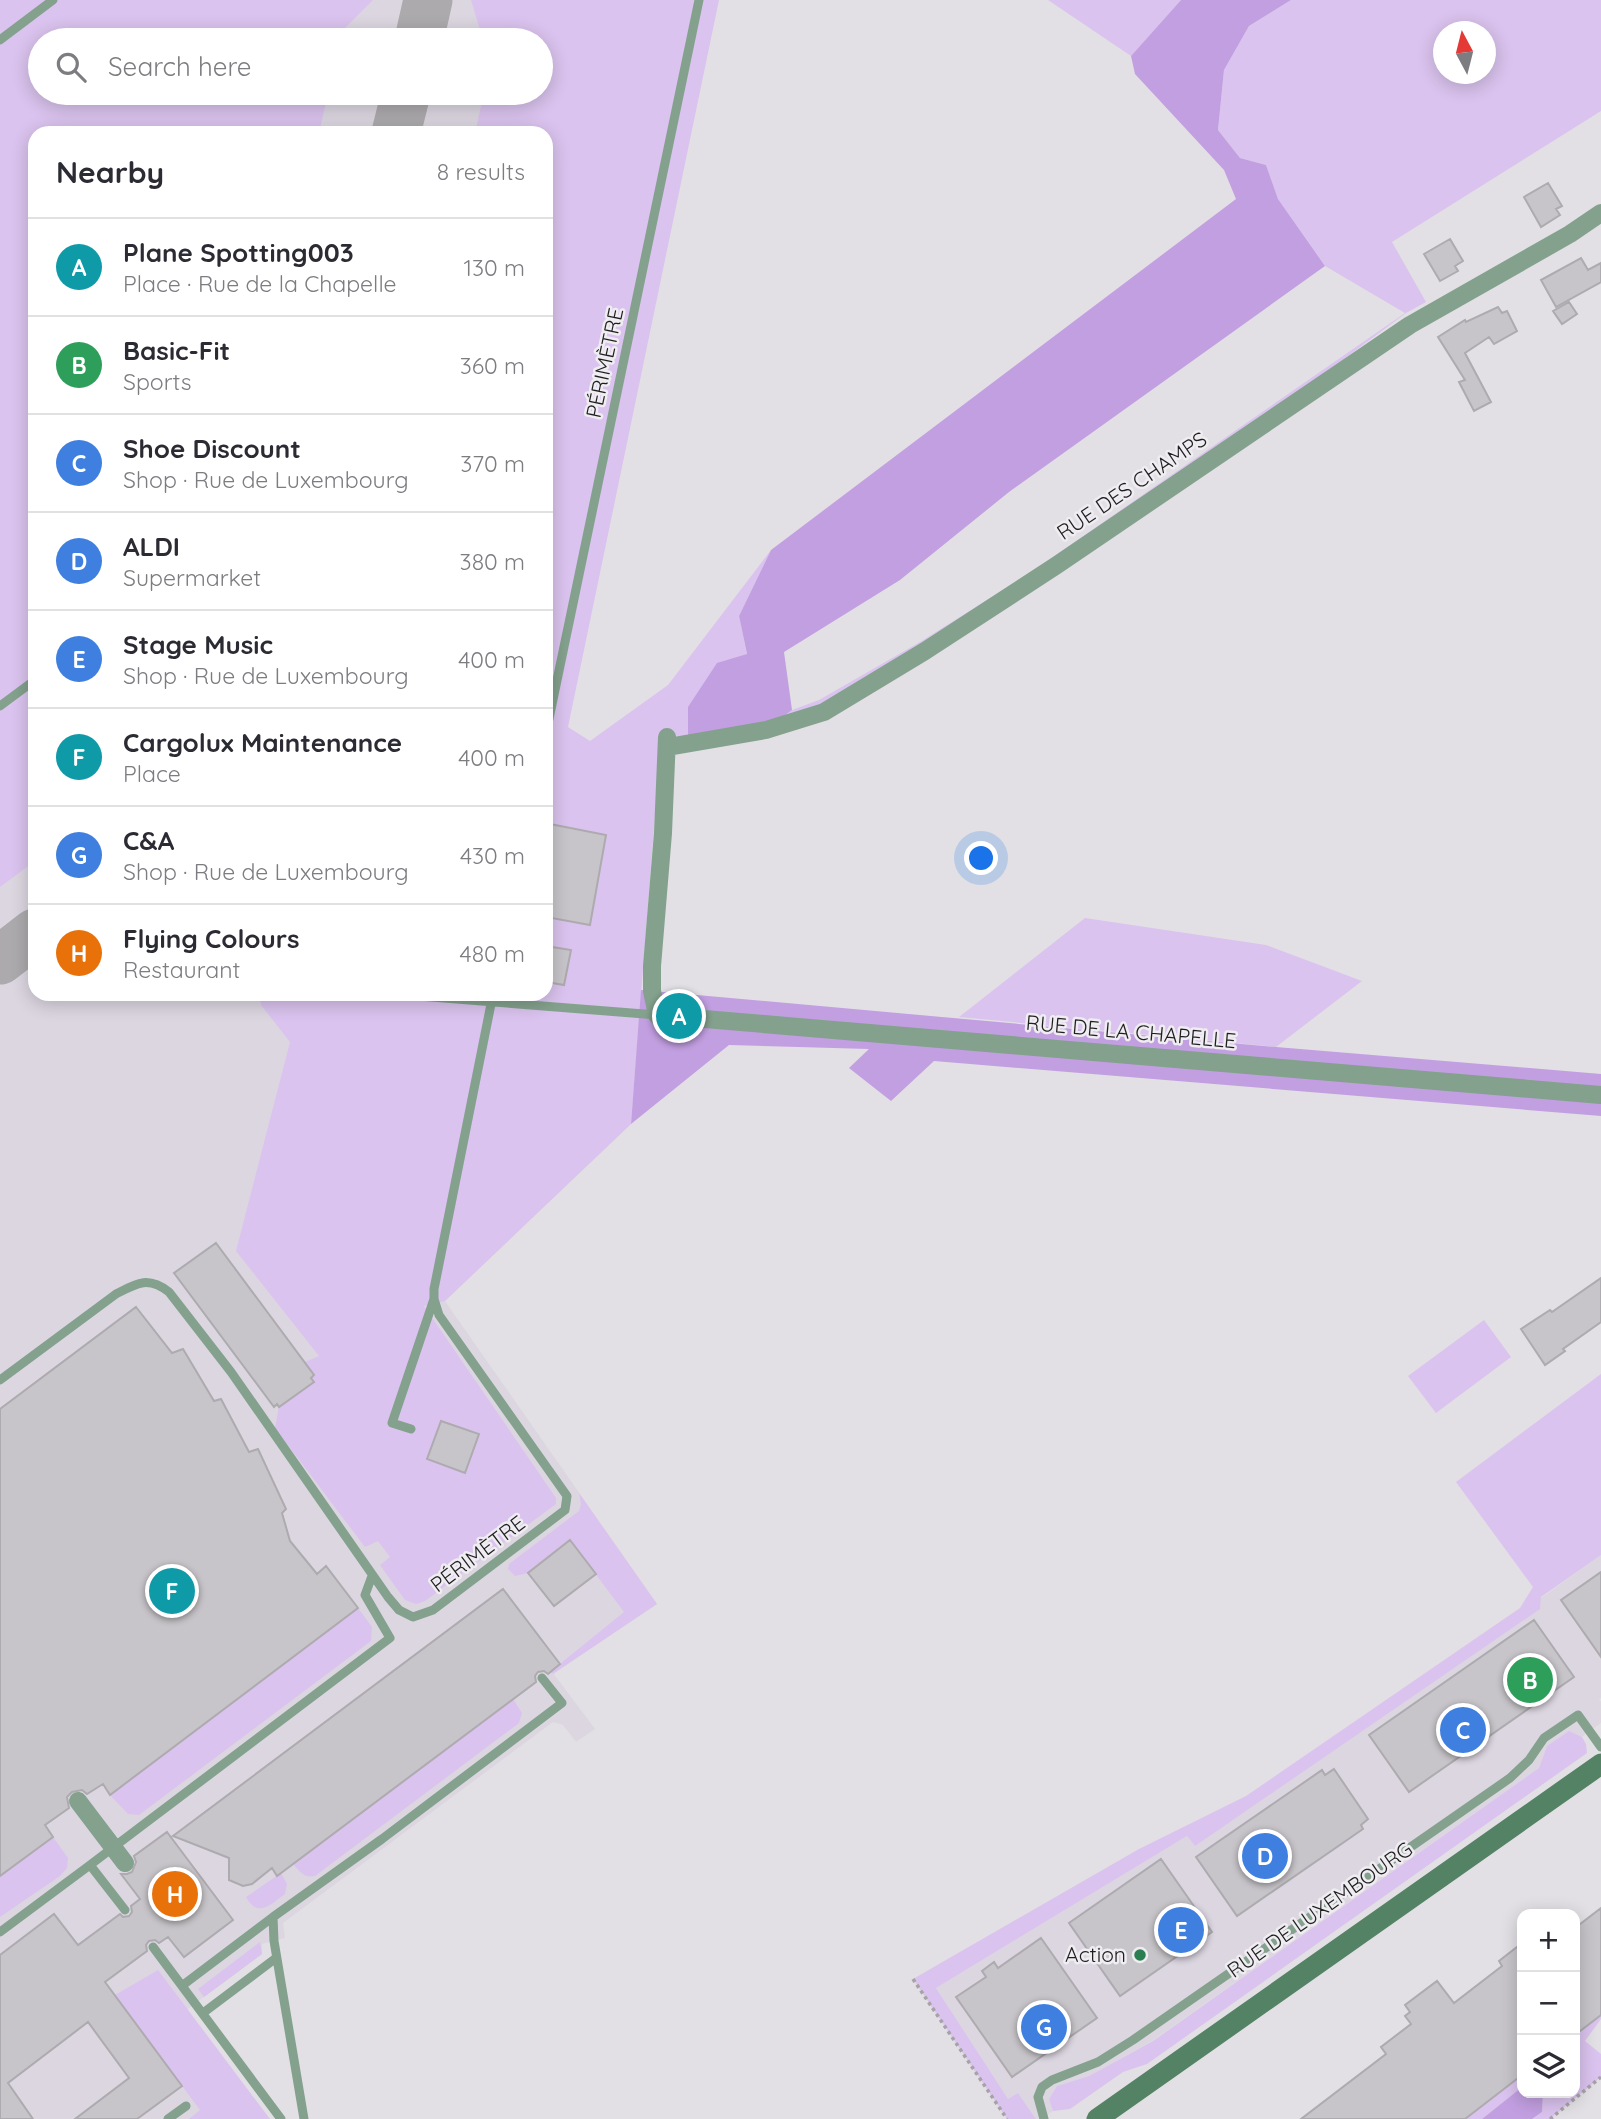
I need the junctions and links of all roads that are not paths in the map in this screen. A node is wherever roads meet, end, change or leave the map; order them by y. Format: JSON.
{"nodes":[{"id":1,"x":53,"y":0,"type":"edge"},
{"id":2,"x":699,"y":0,"type":"edge"},
{"id":3,"x":0,"y":40,"type":"edge"},
{"id":4,"x":1601,"y":213,"type":"edge"},
{"id":5,"x":28,"y":685,"type":"edge"},
{"id":6,"x":553,"y":699,"type":"edge"},
{"id":7,"x":1,"y":705,"type":"edge"},
{"id":8,"x":492,"y":1001,"type":"edge"},
{"id":9,"x":522,"y":1001,"type":"edge"},
{"id":10,"x":657,"y":1015,"type":"junction"},
{"id":11,"x":1601,"y":1095,"type":"edge"},
{"id":12,"x":434,"y":1299,"type":"junction"},
{"id":13,"x":0,"y":1380,"type":"edge"},
{"id":14,"x":411,"y":1429,"type":"dead end"},
{"id":15,"x":372,"y":1576,"type":"junction"},
{"id":16,"x":542,"y":1678,"type":"dead end"},
{"id":17,"x":1601,"y":1747,"type":"edge"},
{"id":18,"x":1601,"y":1764,"type":"edge"},
{"id":19,"x":78,"y":1801,"type":"dead end"},
{"id":20,"x":125,"y":1863,"type":"dead end"},
{"id":21,"x":90,"y":1866,"type":"junction"},
{"id":22,"x":125,"y":1910,"type":"dead end"},
{"id":23,"x":272,"y":1917,"type":"junction"},
{"id":24,"x":0,"y":1932,"type":"edge"},
{"id":25,"x":153,"y":1947,"type":"dead end"},
{"id":26,"x":276,"y":1958,"type":"junction"},
{"id":27,"x":183,"y":1985,"type":"junction"},
{"id":28,"x":203,"y":2013,"type":"junction"},
{"id":29,"x":186,"y":2106,"type":"dead end"},
{"id":30,"x":168,"y":2119,"type":"edge"},
{"id":31,"x":281,"y":2119,"type":"edge"},
{"id":32,"x":303,"y":2119,"type":"edge"},
{"id":33,"x":1044,"y":2119,"type":"edge"},
{"id":34,"x":1097,"y":2119,"type":"edge"}],
"edges":[{"from":1,"to":3,"type":"lane"},
{"from":2,"to":6,"type":"lane","name":"PÉRIMÈTRE"},
{"from":4,"to":10,"type":"street","name":"RUE DES CHAMPS"},
{"from":5,"to":7,"type":"lane"},
{"from":8,"to":12,"type":"lane"},
{"from":9,"to":10,"type":"lane"},
{"from":10,"to":11,"type":"street","name":"RUE DE LA CHAPELLE"},
{"from":12,"to":14,"type":"lane"},
{"from":12,"to":15,"type":"lane","name":"PÉRIMÈTRE"},
{"from":13,"to":15,"type":"lane","name":"PÉRIMÈTRE"},
{"from":15,"to":21,"type":"lane"},
{"from":16,"to":23,"type":"lane"},
{"from":17,"to":33,"type":"lane","name":"RUE DE LUXEMBOURG"},
{"from":18,"to":34,"type":"main road","name":"RUE DE LUXEMBOURG"},
{"from":19,"to":20,"type":"street","bridge":true},
{"from":21,"to":22,"type":"lane"},
{"from":21,"to":24,"type":"lane"},
{"from":23,"to":26,"type":"lane"},
{"from":23,"to":27,"type":"lane"},
{"from":25,"to":27,"type":"lane"},
{"from":26,"to":28,"type":"lane"},
{"from":26,"to":32,"type":"lane"},
{"from":27,"to":28,"type":"lane"},
{"from":28,"to":31,"type":"lane"},
{"from":29,"to":30,"type":"lane"}]}
